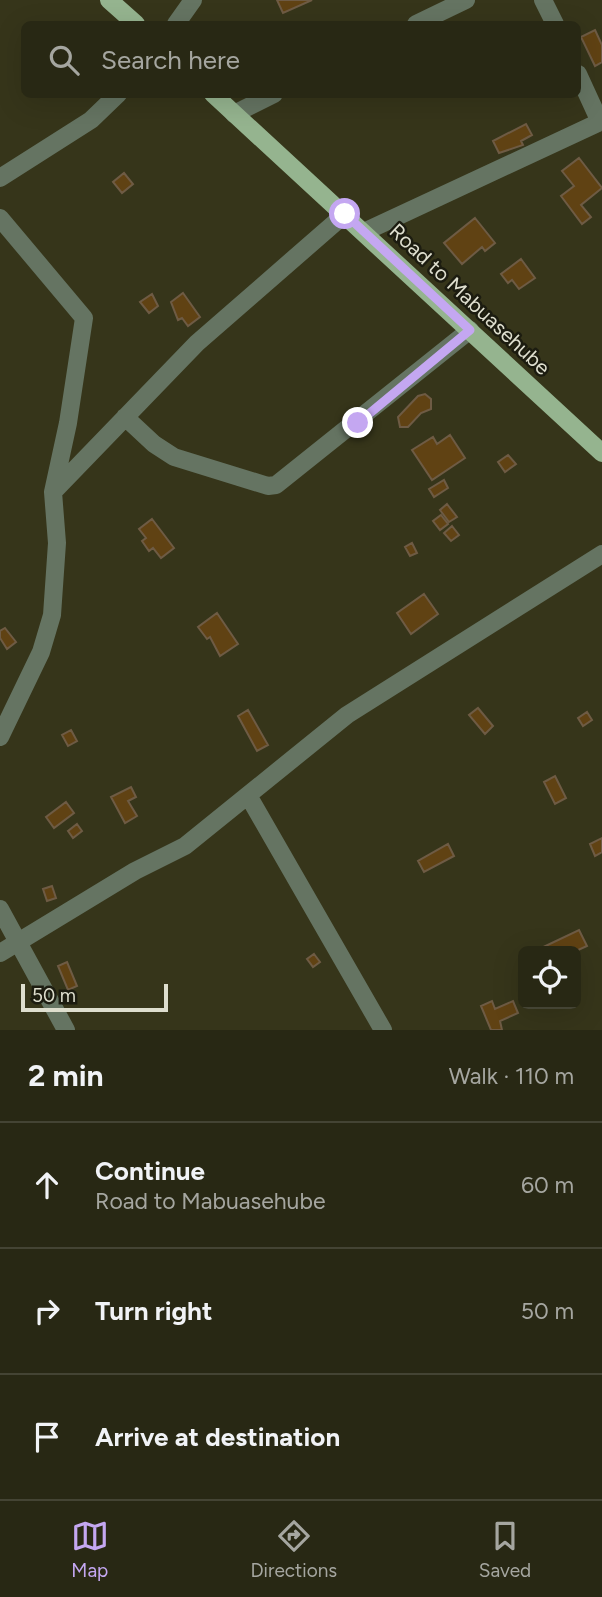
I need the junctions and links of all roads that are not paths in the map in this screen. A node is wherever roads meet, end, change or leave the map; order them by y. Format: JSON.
{"nodes":[{"id":1,"x":109,"y":0,"type":"edge"},
{"id":2,"x":193,"y":0,"type":"edge"},
{"id":3,"x":466,"y":0,"type":"edge"},
{"id":4,"x":543,"y":0,"type":"edge"},
{"id":5,"x":133,"y":21,"type":"edge"},
{"id":6,"x":178,"y":21,"type":"edge"},
{"id":7,"x":422,"y":21,"type":"edge"},
{"id":8,"x":554,"y":21,"type":"edge"},
{"id":9,"x":581,"y":80,"type":"edge"},
{"id":10,"x":114,"y":98,"type":"edge"},
{"id":11,"x":217,"y":98,"type":"edge"},
{"id":12,"x":266,"y":98,"type":"edge"},
{"id":13,"x":234,"y":114,"type":"junction"},
{"id":14,"x":601,"y":121,"type":"edge"},
{"id":15,"x":0,"y":178,"type":"edge"},
{"id":16,"x":345,"y":214,"type":"junction"},
{"id":17,"x":0,"y":218,"type":"edge"},
{"id":18,"x":364,"y":232,"type":"junction"},
{"id":19,"x":470,"y":330,"type":"junction"},
{"id":20,"x":125,"y":417,"type":"junction"},
{"id":21,"x":602,"y":453,"type":"edge"},
{"id":22,"x":53,"y":492,"type":"junction"},
{"id":23,"x":602,"y":554,"type":"edge"},
{"id":24,"x":0,"y":737,"type":"edge"},
{"id":25,"x":249,"y":797,"type":"junction"},
{"id":26,"x":0,"y":909,"type":"edge"},
{"id":27,"x":18,"y":942,"type":"junction"},
{"id":28,"x":0,"y":953,"type":"edge"},
{"id":29,"x":66,"y":1030,"type":"edge"},
{"id":30,"x":383,"y":1030,"type":"edge"}],
"edges":[{"from":1,"to":5,"type":"main road"},
{"from":2,"to":6,"type":"street"},
{"from":3,"to":7,"type":"street"},
{"from":4,"to":8,"type":"street"},
{"from":9,"to":14,"type":"street"},
{"from":10,"to":15,"type":"street"},
{"from":11,"to":13,"type":"main road","name":"Road to Mabuasehube"},
{"from":12,"to":13,"type":"street"},
{"from":13,"to":16,"type":"main road","name":"Road to Mabuasehube"},
{"from":14,"to":18,"type":"street"},
{"from":16,"to":18,"type":"main road","name":"Road to Mabuasehube"},
{"from":16,"to":20,"type":"street"},
{"from":17,"to":22,"type":"street"},
{"from":18,"to":19,"type":"main road","name":"Road to Mabuasehube"},
{"from":19,"to":20,"type":"street"},
{"from":19,"to":21,"type":"main road","name":"Road to Mabuasehube"},
{"from":20,"to":22,"type":"street"},
{"from":22,"to":24,"type":"street"},
{"from":23,"to":25,"type":"street"},
{"from":25,"to":27,"type":"street"},
{"from":25,"to":30,"type":"street"},
{"from":26,"to":27,"type":"street"},
{"from":27,"to":28,"type":"street"},
{"from":27,"to":29,"type":"street"}]}
